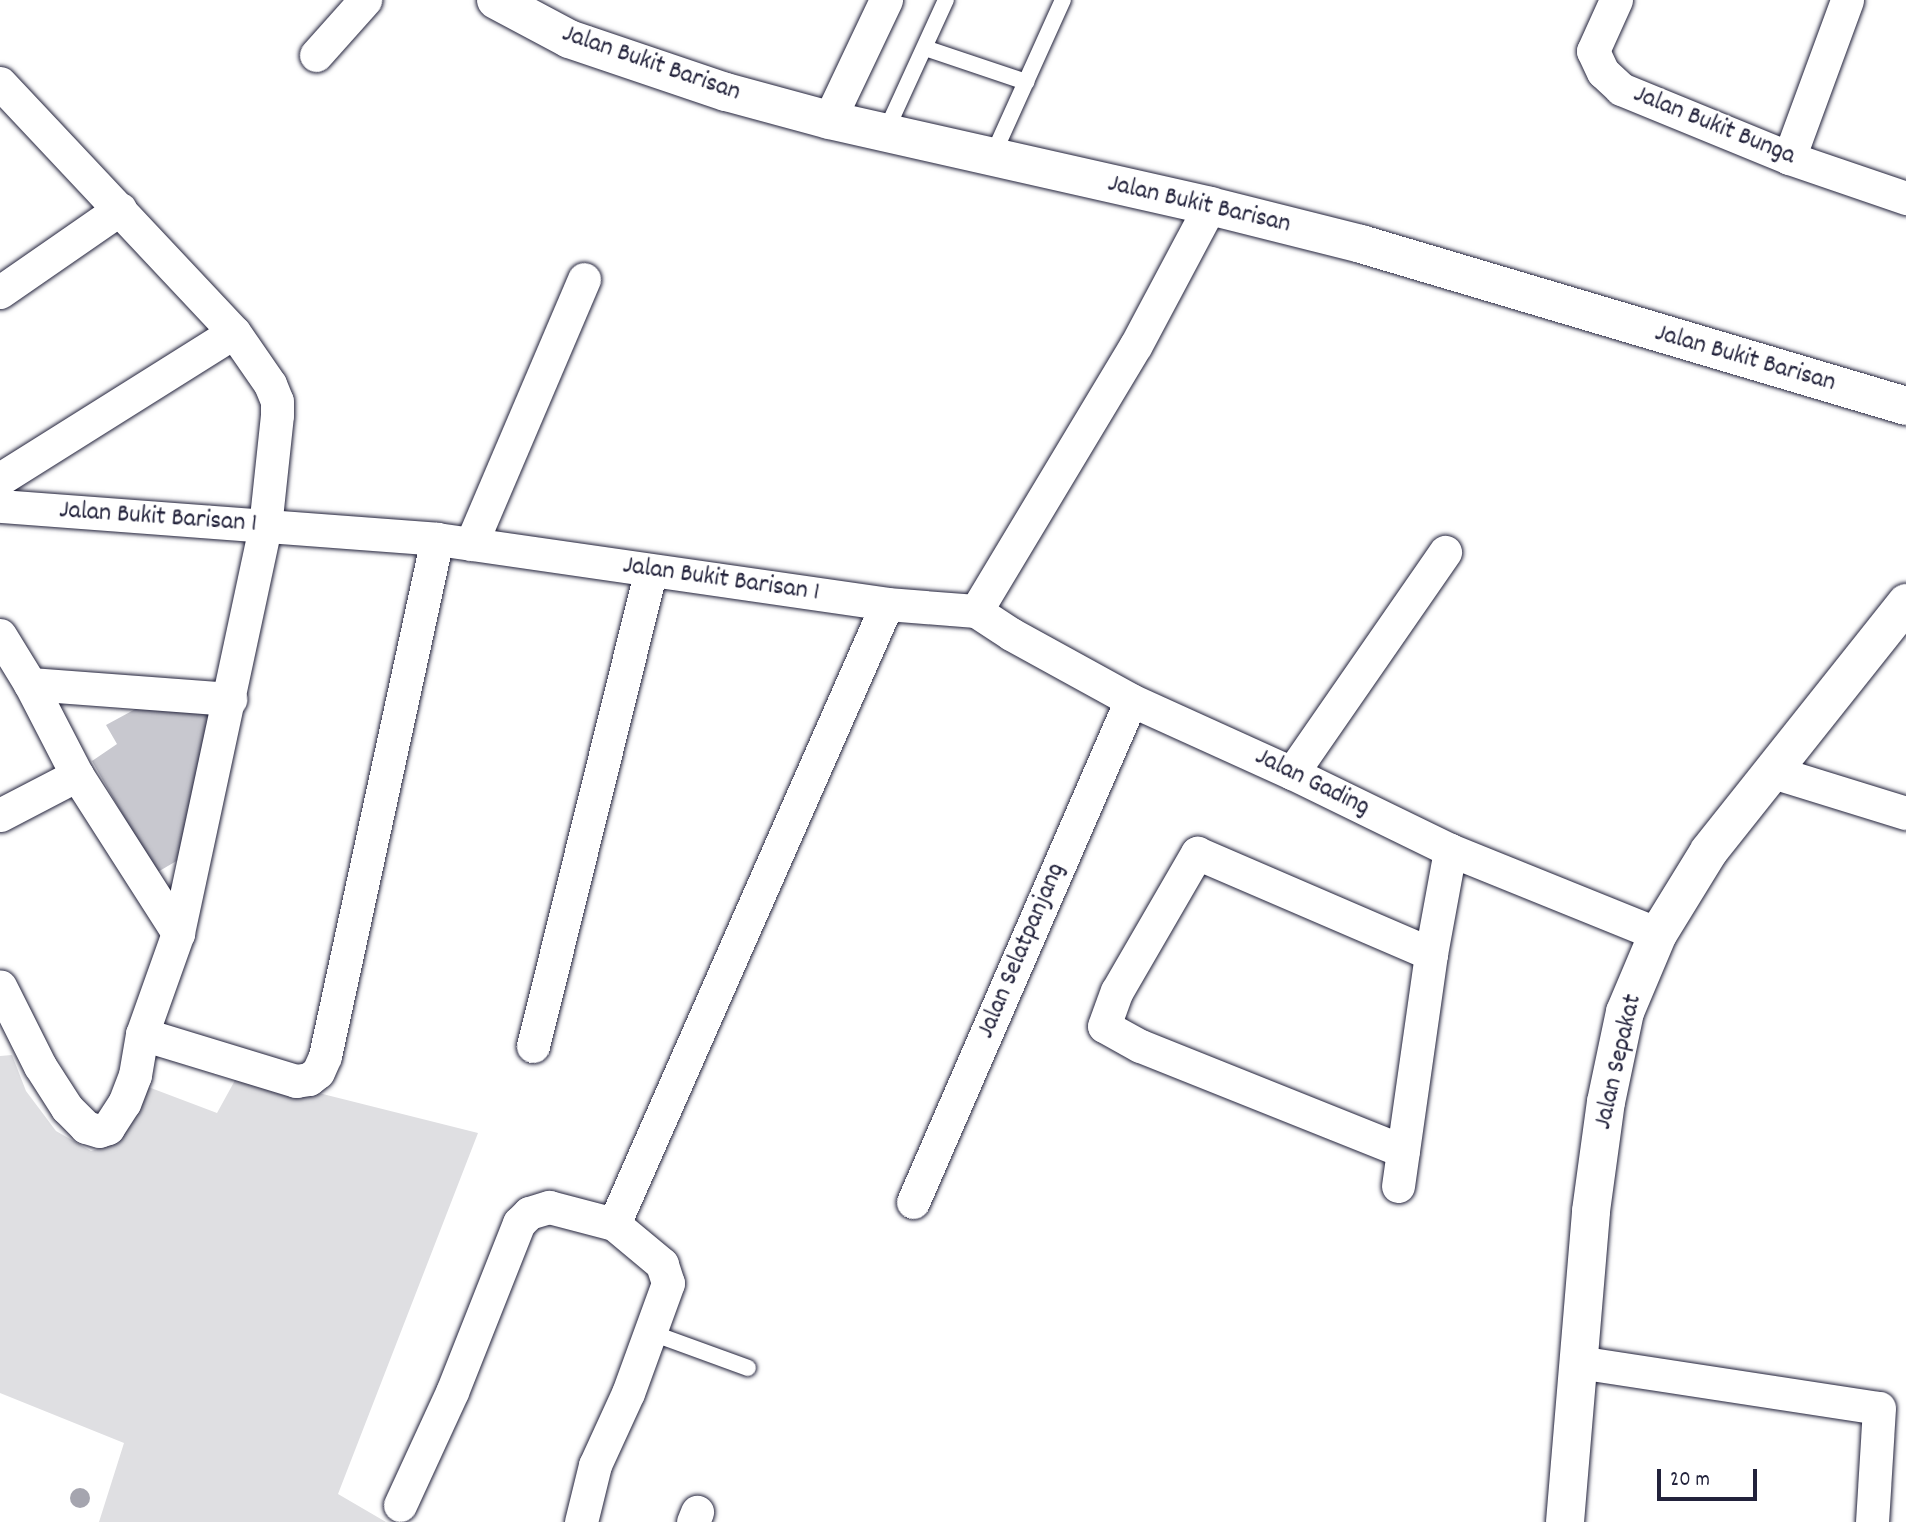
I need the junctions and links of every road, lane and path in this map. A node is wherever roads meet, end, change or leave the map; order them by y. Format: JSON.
{"nodes":[{"id":1,"x":365,"y":0,"type":"edge"},
{"id":2,"x":496,"y":0,"type":"edge"},
{"id":3,"x":886,"y":0,"type":"edge"},
{"id":4,"x":946,"y":0,"type":"edge"},
{"id":5,"x":1063,"y":0,"type":"edge"},
{"id":6,"x":1616,"y":0,"type":"edge"},
{"id":7,"x":1847,"y":0,"type":"edge"},
{"id":8,"x":925,"y":48,"type":"junction"},
{"id":9,"x":316,"y":55,"type":"dead end"},
{"id":10,"x":1026,"y":82,"type":"junction"},
{"id":11,"x":5,"y":98,"type":"edge"},
{"id":12,"x":829,"y":120,"type":"junction"},
{"id":13,"x":885,"y":133,"type":"junction"},
{"id":14,"x":992,"y":157,"type":"junction"},
{"id":15,"x":1789,"y":158,"type":"junction"},
{"id":16,"x":1906,"y":198,"type":"edge"},
{"id":17,"x":1210,"y":206,"type":"junction"},
{"id":18,"x":120,"y":209,"type":"junction"},
{"id":19,"x":584,"y":279,"type":"dead end"},
{"id":20,"x":0,"y":292,"type":"edge"},
{"id":21,"x":234,"y":332,"type":"junction"},
{"id":22,"x":1906,"y":406,"type":"edge"},
{"id":23,"x":0,"y":479,"type":"edge"},
{"id":24,"x":0,"y":506,"type":"edge"},
{"id":25,"x":265,"y":527,"type":"junction"},
{"id":26,"x":437,"y":539,"type":"junction"},
{"id":27,"x":471,"y":544,"type":"junction"},
{"id":28,"x":1445,"y":552,"type":"dead end"},
{"id":29,"x":651,"y":570,"type":"junction"},
{"id":30,"x":1906,"y":603,"type":"edge"},
{"id":31,"x":887,"y":604,"type":"junction"},
{"id":32,"x":976,"y":611,"type":"junction"},
{"id":33,"x":0,"y":635,"type":"edge"},
{"id":34,"x":30,"y":684,"type":"junction"},
{"id":35,"x":230,"y":699,"type":"junction"},
{"id":36,"x":1130,"y":700,"type":"junction"},
{"id":37,"x":1770,"y":771,"type":"junction"},
{"id":38,"x":1293,"y":773,"type":"junction"},
{"id":39,"x":77,"y":775,"type":"junction"},
{"id":40,"x":1906,"y":813,"type":"edge"},
{"id":41,"x":0,"y":815,"type":"edge"},
{"id":42,"x":1450,"y":850,"type":"junction"},
{"id":43,"x":178,"y":933,"type":"junction"},
{"id":44,"x":1658,"y":934,"type":"junction"},
{"id":45,"x":1431,"y":954,"type":"junction"},
{"id":46,"x":0,"y":986,"type":"edge"},
{"id":47,"x":142,"y":1034,"type":"junction"},
{"id":48,"x":533,"y":1046,"type":"dead end"},
{"id":49,"x":1403,"y":1151,"type":"junction"},
{"id":50,"x":1398,"y":1186,"type":"dead end"},
{"id":51,"x":913,"y":1202,"type":"dead end"},
{"id":52,"x":614,"y":1224,"type":"junction"},
{"id":53,"x":652,"y":1333,"type":"junction"},
{"id":54,"x":1578,"y":1362,"type":"junction"},
{"id":55,"x":748,"y":1368,"type":"dead end"},
{"id":56,"x":1892,"y":1410,"type":"edge"},
{"id":57,"x":400,"y":1505,"type":"dead end"},
{"id":58,"x":581,"y":1522,"type":"edge"},
{"id":59,"x":1565,"y":1522,"type":"edge"},
{"id":60,"x":1871,"y":1522,"type":"edge"}],
"edges":[{"from":1,"to":9,"type":"street"},
{"from":2,"to":12,"type":"main road","name":"Jalan Bukit Barisan"},
{"from":3,"to":12,"type":"street"},
{"from":4,"to":8,"type":"lane"},
{"from":5,"to":10,"type":"lane"},
{"from":6,"to":15,"type":"street","name":"Jalan Bukit Bunga"},
{"from":7,"to":15,"type":"street"},
{"from":8,"to":10,"type":"lane"},
{"from":8,"to":13,"type":"lane"},
{"from":10,"to":14,"type":"lane"},
{"from":11,"to":18,"type":"street"},
{"from":12,"to":13,"type":"main road","name":"Jalan Bukit Barisan"},
{"from":13,"to":14,"type":"main road","name":"Jalan Bukit Barisan"},
{"from":14,"to":17,"type":"main road","name":"Jalan Bukit Barisan"},
{"from":15,"to":16,"type":"street","name":"Jalan Bukit Bunga"},
{"from":17,"to":22,"type":"main road","name":"Jalan Bukit Barisan"},
{"from":17,"to":32,"type":"street"},
{"from":18,"to":20,"type":"street"},
{"from":18,"to":21,"type":"street"},
{"from":19,"to":27,"type":"street"},
{"from":21,"to":23,"type":"street"},
{"from":21,"to":25,"type":"street"},
{"from":24,"to":25,"type":"street","name":"Jalan Bukit Barisan 1"},
{"from":25,"to":26,"type":"street","name":"Jalan Bukit Barisan 1"},
{"from":25,"to":35,"type":"street"},
{"from":26,"to":27,"type":"street","name":"Jalan Bukit Barisan 1"},
{"from":26,"to":47,"type":"street"},
{"from":27,"to":29,"type":"street","name":"Jalan Bukit Barisan 1"},
{"from":28,"to":38,"type":"street"},
{"from":29,"to":31,"type":"street","name":"Jalan Bukit Barisan 1"},
{"from":29,"to":48,"type":"street"},
{"from":30,"to":37,"type":"main road","name":"Jalan Sepakat"},
{"from":31,"to":32,"type":"street","name":"Jalan Bukit Barisan 1"},
{"from":31,"to":52,"type":"street"},
{"from":32,"to":36,"type":"street","name":"Jalan Gading"},
{"from":33,"to":34,"type":"street"},
{"from":34,"to":35,"type":"street"},
{"from":34,"to":39,"type":"street"},
{"from":35,"to":43,"type":"street"},
{"from":36,"to":38,"type":"street","name":"Jalan Gading"},
{"from":36,"to":51,"type":"street","name":"Jalan Selatpanjang"},
{"from":37,"to":40,"type":"street"},
{"from":37,"to":44,"type":"main road","name":"Jalan Sepakat"},
{"from":38,"to":42,"type":"street","name":"Jalan Gading"},
{"from":39,"to":41,"type":"street"},
{"from":39,"to":43,"type":"street"},
{"from":42,"to":44,"type":"street","name":"Jalan Gading"},
{"from":42,"to":45,"type":"street"},
{"from":43,"to":47,"type":"street"},
{"from":44,"to":54,"type":"main road","name":"Jalan Sepakat"},
{"from":45,"to":49,"type":"street"},
{"from":45,"to":49,"type":"street"},
{"from":46,"to":47,"type":"street"},
{"from":49,"to":50,"type":"street"},
{"from":52,"to":53,"type":"street"},
{"from":52,"to":57,"type":"street"},
{"from":53,"to":55,"type":"lane"},
{"from":53,"to":58,"type":"street"},
{"from":54,"to":56,"type":"street"},
{"from":54,"to":59,"type":"main road","name":"Jalan Sepakat"},
{"from":56,"to":60,"type":"street"}]}
